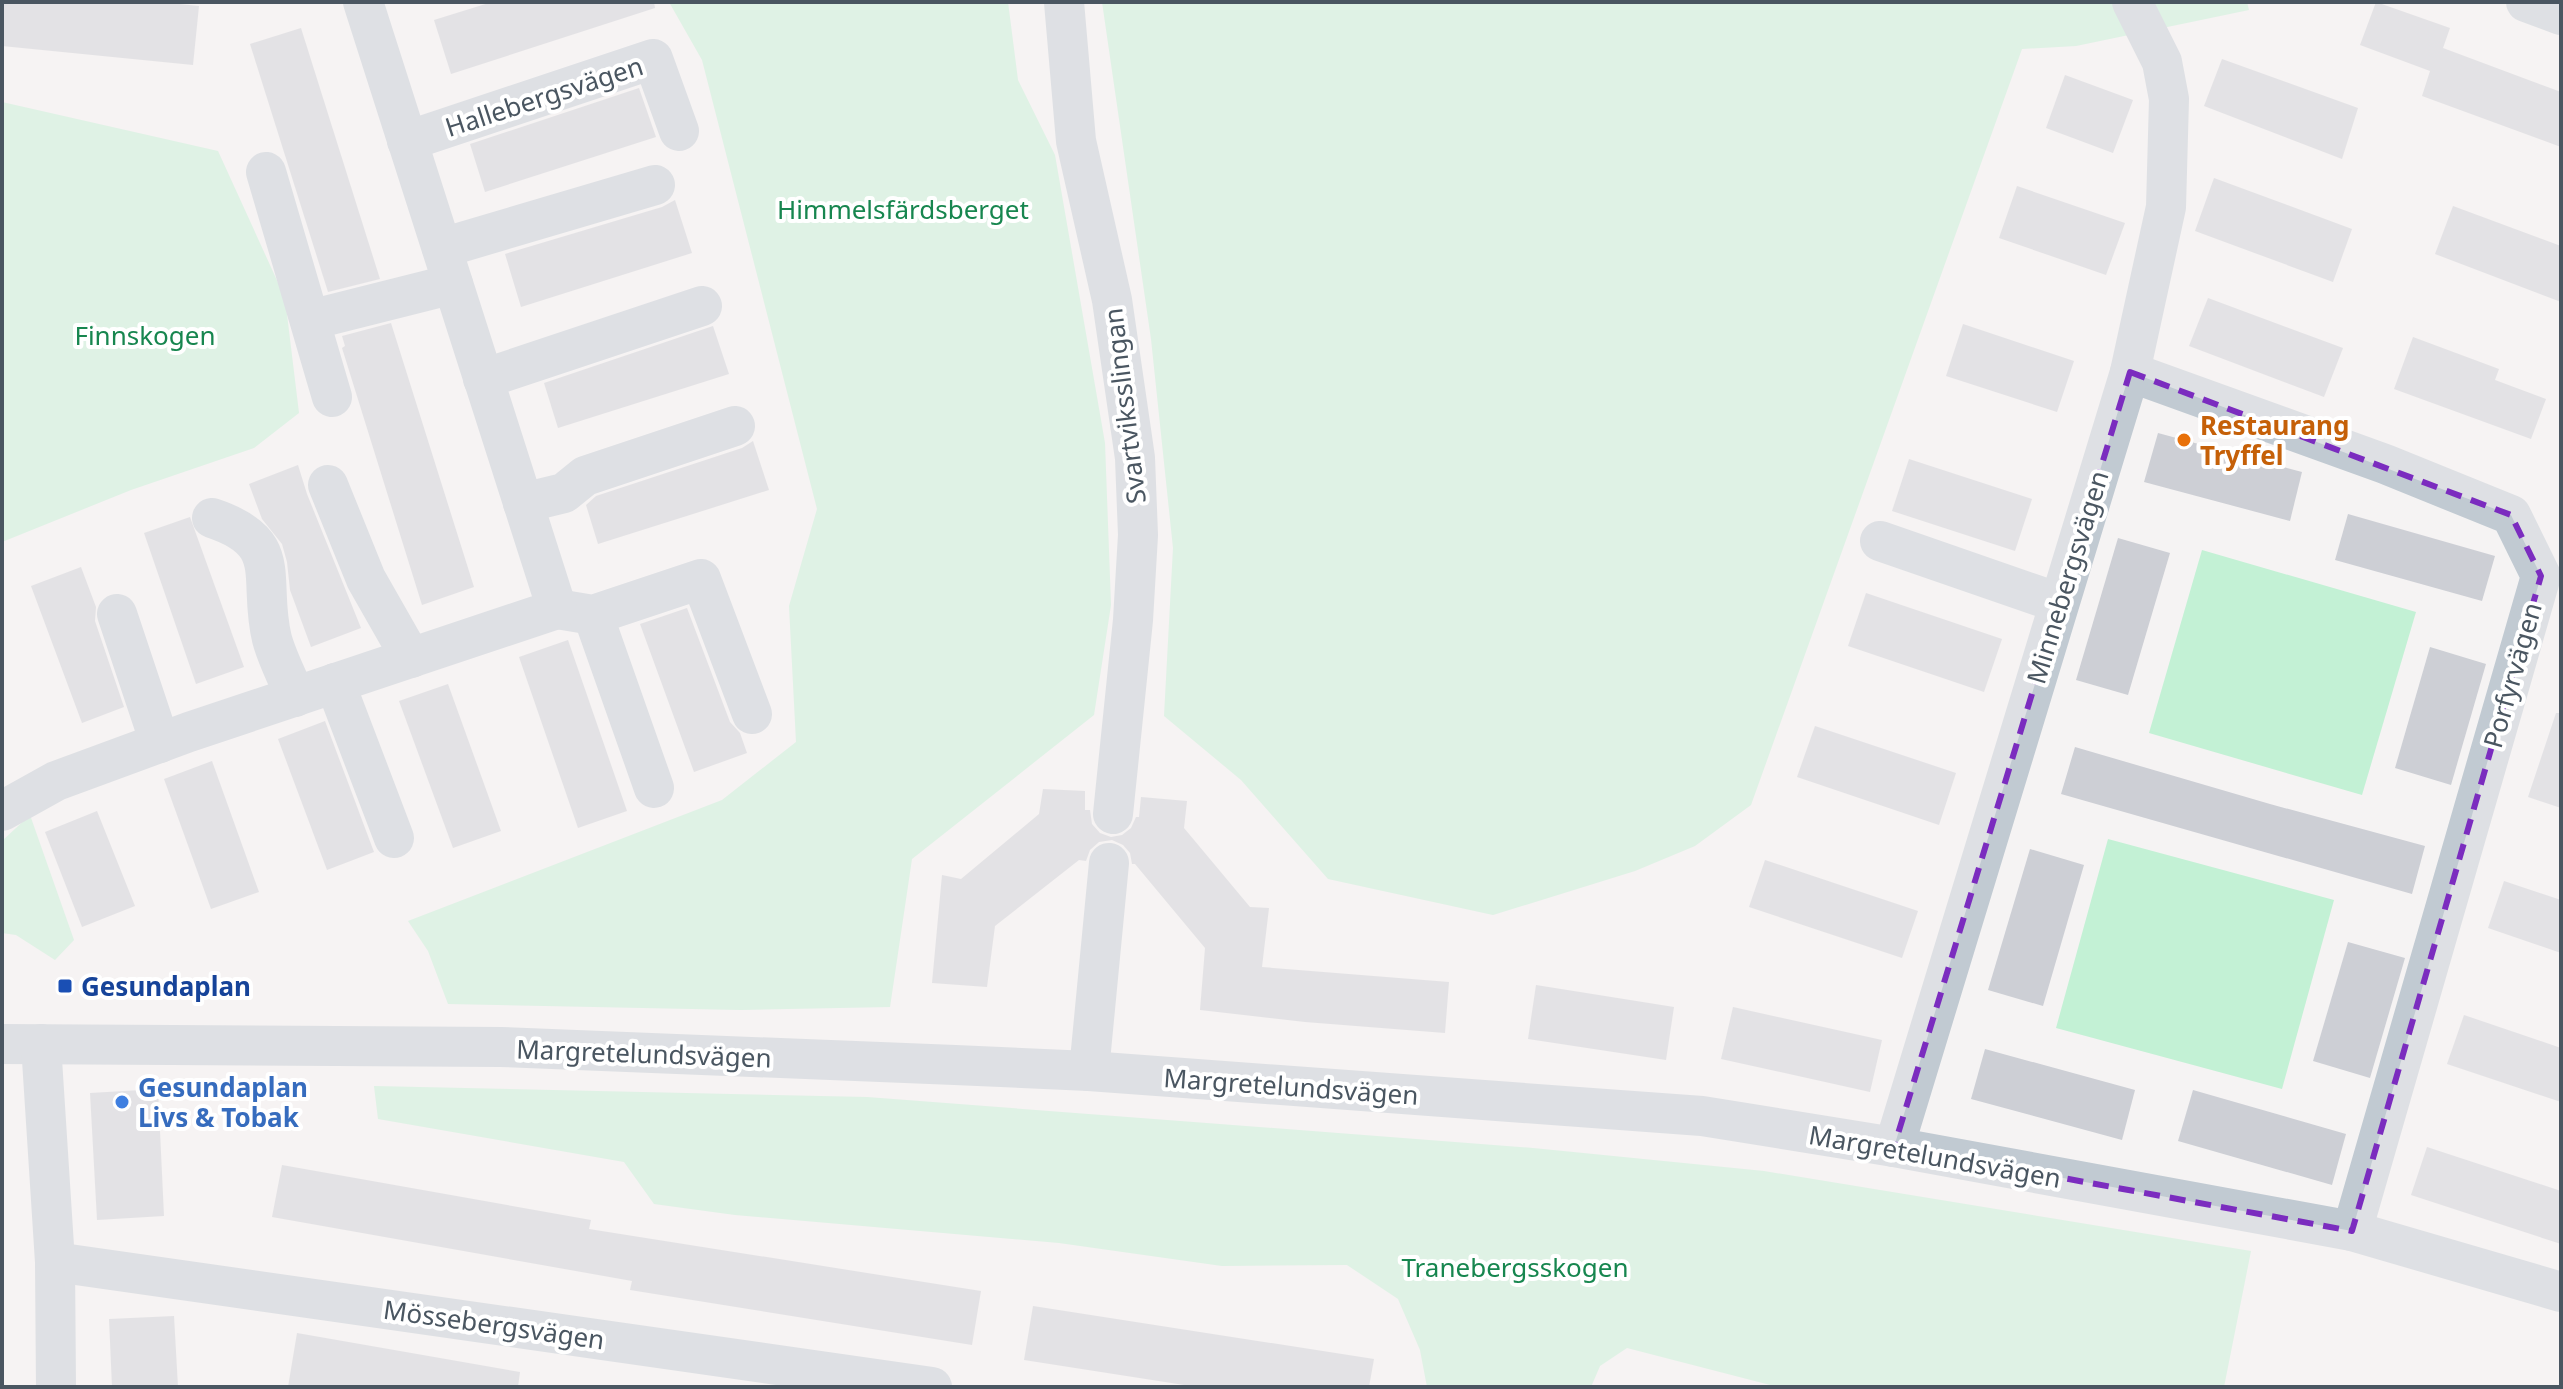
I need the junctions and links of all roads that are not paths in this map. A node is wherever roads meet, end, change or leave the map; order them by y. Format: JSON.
{"nodes":[{"id":1,"x":1064,"y":2,"type":"edge"},
{"id":2,"x":2132,"y":2,"type":"edge"},
{"id":3,"x":2526,"y":2,"type":"edge"},
{"id":4,"x":360,"y":3,"type":"edge"},
{"id":5,"x":2561,"y":15,"type":"edge"},
{"id":6,"x":679,"y":131,"type":"dead end"},
{"id":7,"x":407,"y":141,"type":"junction"},
{"id":8,"x":266,"y":172,"type":"dead end"},
{"id":9,"x":655,"y":185,"type":"dead end"},
{"id":10,"x":447,"y":266,"type":"junction"},
{"id":11,"x":702,"y":306,"type":"dead end"},
{"id":12,"x":310,"y":320,"type":"junction"},
{"id":13,"x":2130,"y":372,"type":"junction"},
{"id":14,"x":483,"y":379,"type":"junction"},
{"id":15,"x":332,"y":397,"type":"dead end"},
{"id":16,"x":735,"y":426,"type":"dead end"},
{"id":17,"x":328,"y":485,"type":"dead end"},
{"id":18,"x":523,"y":503,"type":"junction"},
{"id":19,"x":212,"y":518,"type":"dead end"},
{"id":20,"x":1880,"y":541,"type":"dead end"},
{"id":21,"x":2059,"y":603,"type":"junction"},
{"id":22,"x":575,"y":612,"type":"junction"},
{"id":23,"x":117,"y":614,"type":"dead end"},
{"id":24,"x":411,"y":658,"type":"junction"},
{"id":25,"x":335,"y":683,"type":"junction"},
{"id":26,"x":295,"y":697,"type":"junction"},
{"id":27,"x":752,"y":714,"type":"dead end"},
{"id":28,"x":160,"y":743,"type":"junction"},
{"id":29,"x":654,"y":788,"type":"dead end"},
{"id":30,"x":2,"y":811,"type":"edge"},
{"id":31,"x":1113,"y":814,"type":"dead end"},
{"id":32,"x":394,"y":838,"type":"dead end"},
{"id":33,"x":1109,"y":863,"type":"dead end"},
{"id":34,"x":21,"y":1044,"type":"edge"},
{"id":35,"x":1089,"y":1071,"type":"junction"},
{"id":36,"x":1894,"y":1147,"type":"junction"},
{"id":37,"x":2352,"y":1231,"type":"junction"},
{"id":38,"x":55,"y":1262,"type":"junction"},
{"id":39,"x":2561,"y":1292,"type":"edge"},
{"id":40,"x":56,"y":1387,"type":"edge"},
{"id":41,"x":932,"y":1387,"type":"edge"}],
"edges":[{"from":1,"to":31,"type":"street","name":"Svartviksslingan"},
{"from":2,"to":13,"type":"street","name":"Minnebergsvägen"},
{"from":3,"to":5,"type":"street"},
{"from":4,"to":7,"type":"street"},
{"from":6,"to":7,"type":"street","name":"Hallebergsvägen"},
{"from":7,"to":10,"type":"street"},
{"from":8,"to":12,"type":"street"},
{"from":9,"to":10,"type":"street"},
{"from":10,"to":12,"type":"street"},
{"from":10,"to":14,"type":"street"},
{"from":11,"to":14,"type":"street"},
{"from":12,"to":15,"type":"street"},
{"from":13,"to":21,"type":"street","name":"Minnebergsvägen"},
{"from":13,"to":37,"type":"street","name":"Porfyrvägen"},
{"from":14,"to":18,"type":"street"},
{"from":16,"to":18,"type":"street"},
{"from":17,"to":24,"type":"street"},
{"from":18,"to":22,"type":"street"},
{"from":19,"to":26,"type":"street"},
{"from":20,"to":21,"type":"street"},
{"from":21,"to":36,"type":"street","name":"Minnebergsvägen"},
{"from":22,"to":24,"type":"street"},
{"from":22,"to":27,"type":"street"},
{"from":22,"to":29,"type":"street"},
{"from":23,"to":28,"type":"street"},
{"from":24,"to":25,"type":"street"},
{"from":25,"to":26,"type":"street"},
{"from":25,"to":32,"type":"street"},
{"from":26,"to":28,"type":"street"},
{"from":28,"to":30,"type":"street"},
{"from":33,"to":35,"type":"street"},
{"from":34,"to":35,"type":"street","name":"Margretelundsvägen"},
{"from":34,"to":38,"type":"street"},
{"from":35,"to":36,"type":"street","name":"Margretelundsvägen"},
{"from":36,"to":37,"type":"street","name":"Margretelundsvägen"},
{"from":37,"to":39,"type":"street","name":"Margretelundsvägen"},
{"from":38,"to":40,"type":"street"},
{"from":38,"to":41,"type":"street","name":"Mössebergsvägen"}]}
